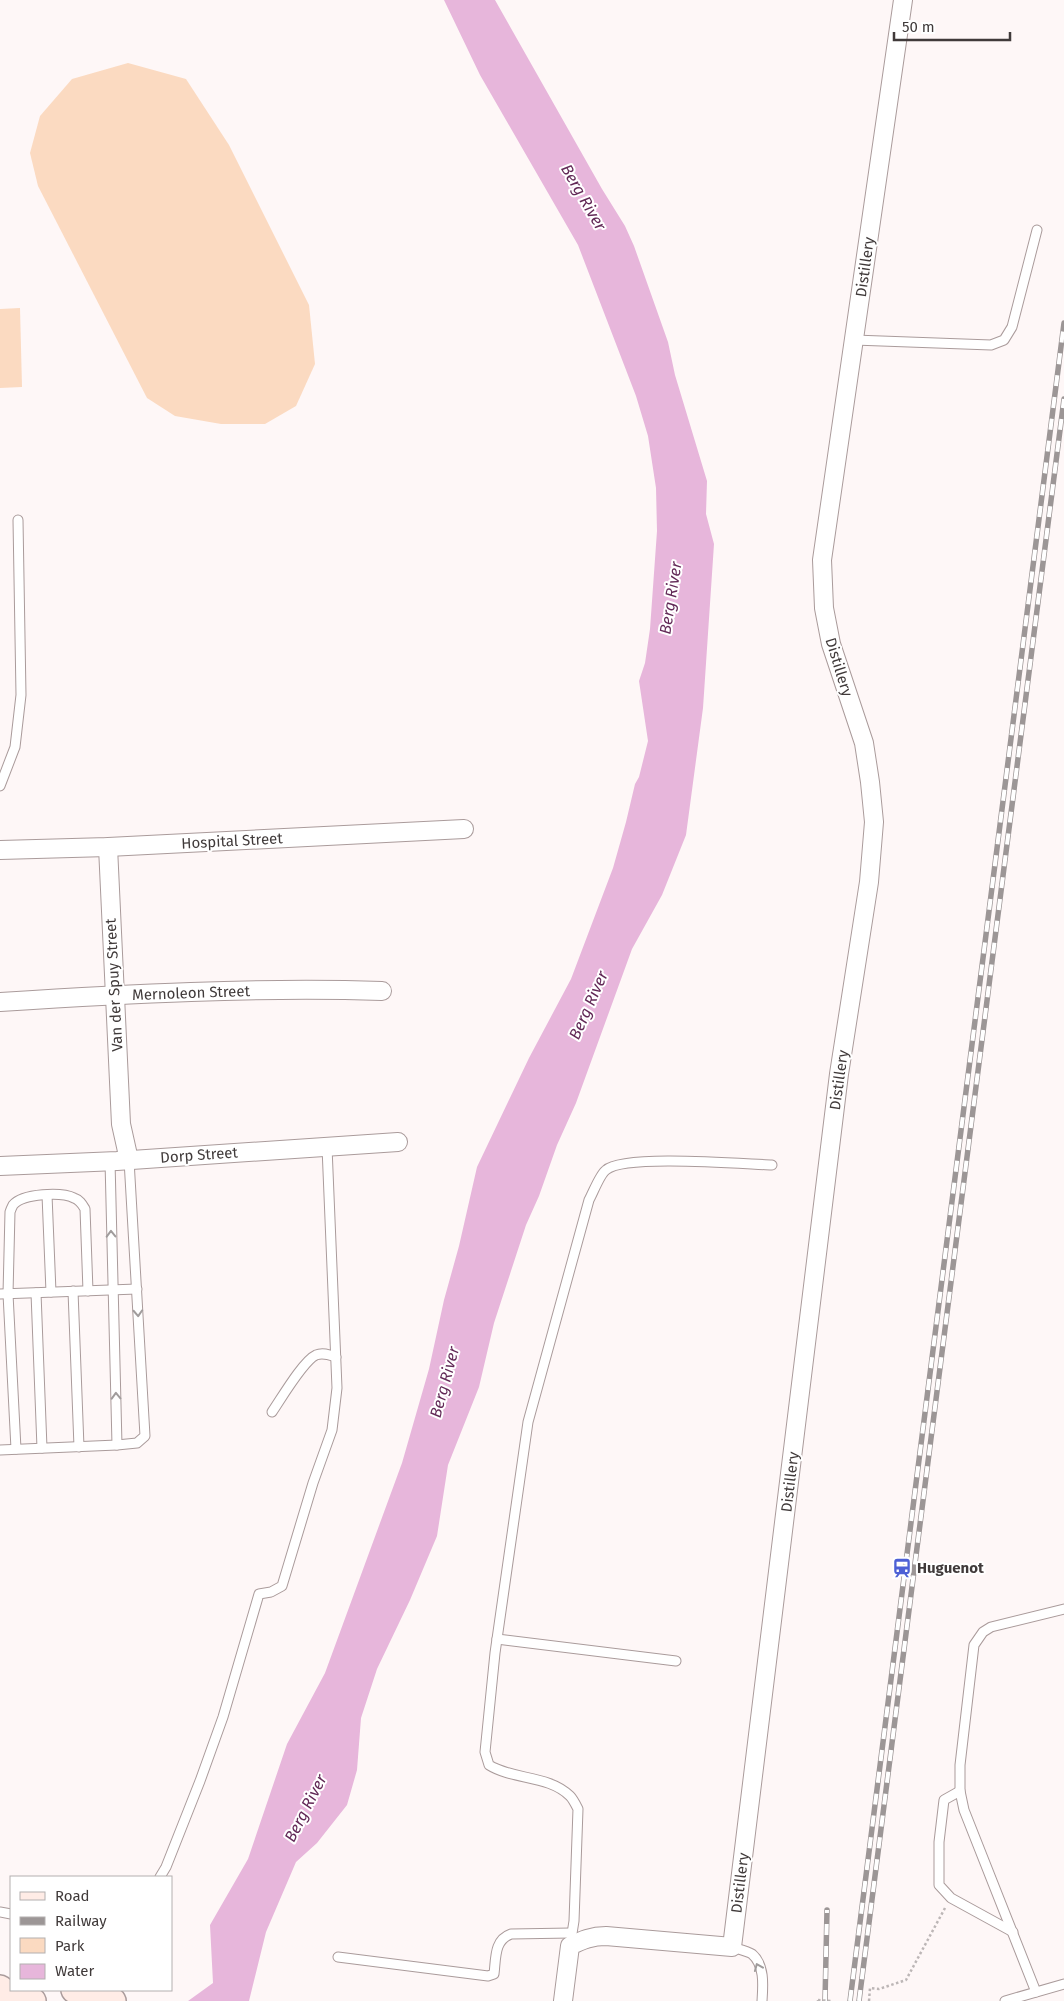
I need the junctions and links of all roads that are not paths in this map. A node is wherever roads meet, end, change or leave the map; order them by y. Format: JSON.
{"nodes":[{"id":1,"x":903,"y":0,"type":"edge"},
{"id":2,"x":1037,"y":230,"type":"dead end"},
{"id":3,"x":854,"y":340,"type":"junction"},
{"id":4,"x":18,"y":520,"type":"dead end"},
{"id":5,"x":0,"y":786,"type":"edge"},
{"id":6,"x":464,"y":829,"type":"dead end"},
{"id":7,"x":108,"y":847,"type":"junction"},
{"id":8,"x":0,"y":850,"type":"edge"},
{"id":9,"x":382,"y":991,"type":"dead end"},
{"id":10,"x":114,"y":995,"type":"junction"},
{"id":11,"x":0,"y":1002,"type":"edge"},
{"id":12,"x":121,"y":1124,"type":"junction"},
{"id":13,"x":398,"y":1142,"type":"dead end"},
{"id":14,"x":327,"y":1147,"type":"junction"},
{"id":15,"x":129,"y":1160,"type":"junction"},
{"id":16,"x":110,"y":1161,"type":"junction"},
{"id":17,"x":772,"y":1165,"type":"dead end"},
{"id":18,"x":0,"y":1166,"type":"edge"},
{"id":19,"x":47,"y":1195,"type":"junction"},
{"id":20,"x":137,"y":1289,"type":"junction"},
{"id":21,"x":113,"y":1290,"type":"junction"},
{"id":22,"x":74,"y":1291,"type":"junction"},
{"id":23,"x":88,"y":1291,"type":"junction"},
{"id":24,"x":51,"y":1292,"type":"junction"},
{"id":25,"x":36,"y":1293,"type":"junction"},
{"id":26,"x":4,"y":1294,"type":"edge"},
{"id":27,"x":336,"y":1357,"type":"junction"},
{"id":28,"x":272,"y":1412,"type":"dead end"},
{"id":29,"x":117,"y":1445,"type":"junction"},
{"id":30,"x":79,"y":1446,"type":"junction"},
{"id":31,"x":42,"y":1448,"type":"junction"},
{"id":32,"x":16,"y":1449,"type":"junction"},
{"id":33,"x":0,"y":1450,"type":"edge"},
{"id":34,"x":1064,"y":1609,"type":"edge"},
{"id":35,"x":497,"y":1639,"type":"junction"},
{"id":36,"x":676,"y":1661,"type":"dead end"},
{"id":37,"x":960,"y":1791,"type":"junction"},
{"id":38,"x":161,"y":1876,"type":"edge"},
{"id":39,"x":1013,"y":1932,"type":"junction"},
{"id":40,"x":571,"y":1939,"type":"junction"},
{"id":41,"x":732,"y":1947,"type":"junction"},
{"id":42,"x":338,"y":1957,"type":"dead end"},
{"id":43,"x":1064,"y":1984,"type":"edge"},
{"id":44,"x":0,"y":1988,"type":"edge"},
{"id":45,"x":1036,"y":1992,"type":"junction"},
{"id":46,"x":33,"y":2001,"type":"edge"},
{"id":47,"x":563,"y":2001,"type":"edge"},
{"id":48,"x":762,"y":2001,"type":"edge"},
{"id":49,"x":1005,"y":2001,"type":"edge"}],
"edges":[{"from":1,"to":3,"type":"street","name":"Distillery"},
{"from":2,"to":3,"type":"lane"},
{"from":3,"to":41,"type":"street","name":"Distillery"},
{"from":4,"to":5,"type":"lane"},
{"from":6,"to":7,"type":"street","name":"Hospital Street"},
{"from":7,"to":8,"type":"street","name":"Hospital Street"},
{"from":7,"to":10,"type":"street","name":"Van der Spuy Street"},
{"from":9,"to":10,"type":"street","name":"Mernoleon Street"},
{"from":10,"to":11,"type":"street","name":"Mernoleon Street"},
{"from":10,"to":12,"type":"street","name":"Van der Spuy Street"},
{"from":12,"to":15,"type":"street","name":"Van der Spuy Street"},
{"from":12,"to":16,"type":"street","name":"Van der Spuy Street"},
{"from":13,"to":14,"type":"street","name":"Dorp Street"},
{"from":14,"to":15,"type":"street","name":"Dorp Street"},
{"from":14,"to":27,"type":"lane"},
{"from":15,"to":16,"type":"street","name":"Dorp Street"},
{"from":15,"to":20,"type":"lane"},
{"from":16,"to":18,"type":"street","name":"Dorp Street"},
{"from":21,"to":16,"type":"lane","one_way":true},
{"from":17,"to":35,"type":"lane"},
{"from":19,"to":23,"type":"lane"},
{"from":19,"to":24,"type":"lane"},
{"from":19,"to":26,"type":"lane"},
{"from":20,"to":21,"type":"lane"},
{"from":20,"to":29,"type":"lane","one_way":true},
{"from":21,"to":23,"type":"lane"},
{"from":29,"to":21,"type":"lane","one_way":true},
{"from":22,"to":23,"type":"lane"},
{"from":22,"to":24,"type":"lane"},
{"from":22,"to":30,"type":"lane"},
{"from":24,"to":25,"type":"lane"},
{"from":25,"to":26,"type":"lane"},
{"from":25,"to":31,"type":"lane"},
{"from":26,"to":32,"type":"lane"},
{"from":27,"to":28,"type":"lane"},
{"from":27,"to":38,"type":"lane"},
{"from":29,"to":30,"type":"lane"},
{"from":30,"to":31,"type":"lane"},
{"from":31,"to":32,"type":"lane"},
{"from":32,"to":33,"type":"lane"},
{"from":34,"to":37,"type":"lane"},
{"from":35,"to":36,"type":"lane"},
{"from":35,"to":40,"type":"lane"},
{"from":37,"to":39,"type":"lane"},
{"from":37,"to":39,"type":"lane"},
{"from":39,"to":45,"type":"lane"},
{"from":40,"to":41,"type":"street"},
{"from":40,"to":42,"type":"lane"},
{"from":40,"to":47,"type":"street"},
{"from":48,"to":41,"type":"lane","one_way":true},
{"from":43,"to":45,"type":"lane"},
{"from":44,"to":46,"type":"main road"},
{"from":45,"to":49,"type":"lane"}]}
